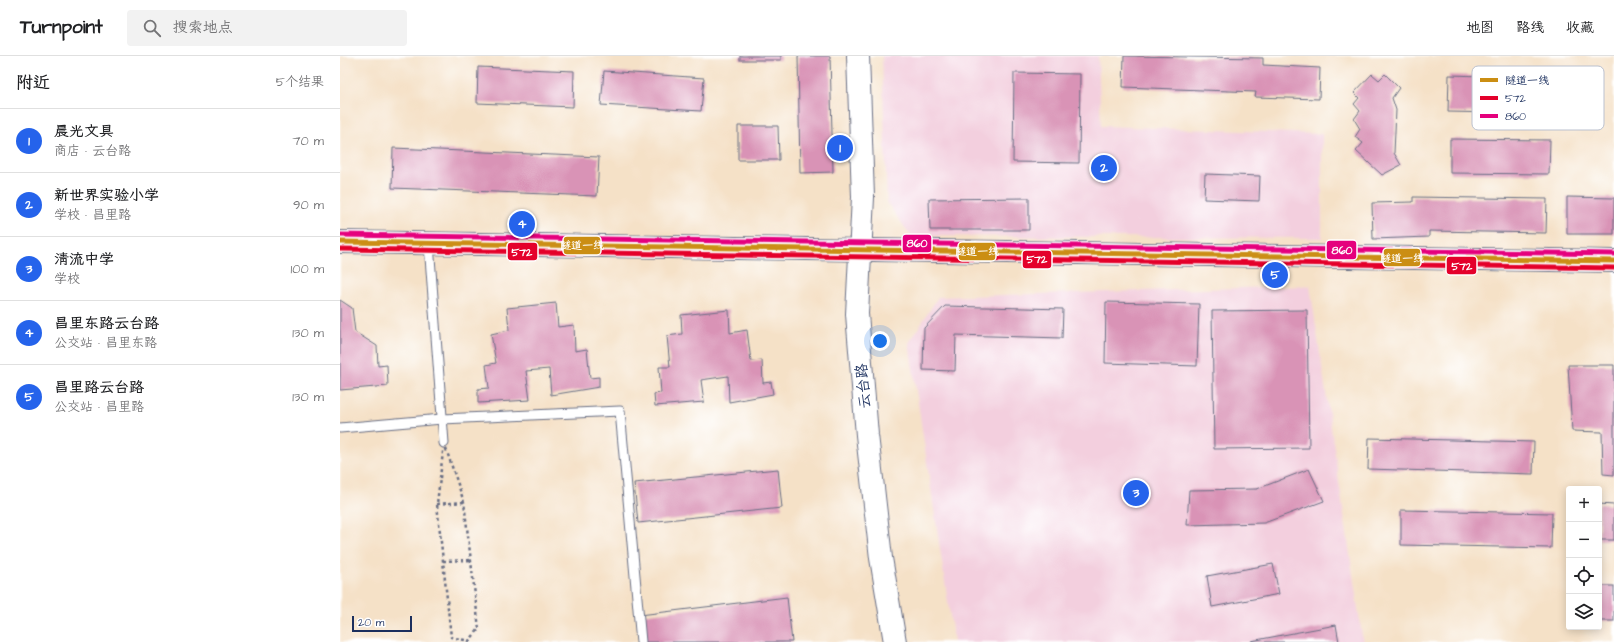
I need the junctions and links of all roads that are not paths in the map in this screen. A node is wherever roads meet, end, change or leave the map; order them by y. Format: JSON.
{"nodes":[{"id":1,"x":858,"y":56,"type":"edge"},
{"id":2,"x":340,"y":242,"type":"edge"},
{"id":3,"x":429,"y":244,"type":"junction"},
{"id":4,"x":860,"y":250,"type":"junction"},
{"id":5,"x":1614,"y":261,"type":"edge"},
{"id":6,"x":442,"y":419,"type":"junction"},
{"id":7,"x":340,"y":428,"type":"edge"},
{"id":8,"x":444,"y":443,"type":"road end"},
{"id":9,"x":641,"y":642,"type":"edge"},
{"id":10,"x":895,"y":642,"type":"edge"}],
"edges":[{"from":1,"to":4,"type":"street","name":"云台路"},
{"from":2,"to":3,"type":"street"},
{"from":3,"to":4,"type":"street"},
{"from":3,"to":6,"type":"lane"},
{"from":4,"to":5,"type":"street"},
{"from":4,"to":10,"type":"street","name":"云台路"},
{"from":6,"to":7,"type":"lane"},
{"from":6,"to":8,"type":"lane"},
{"from":6,"to":9,"type":"lane"}]}
